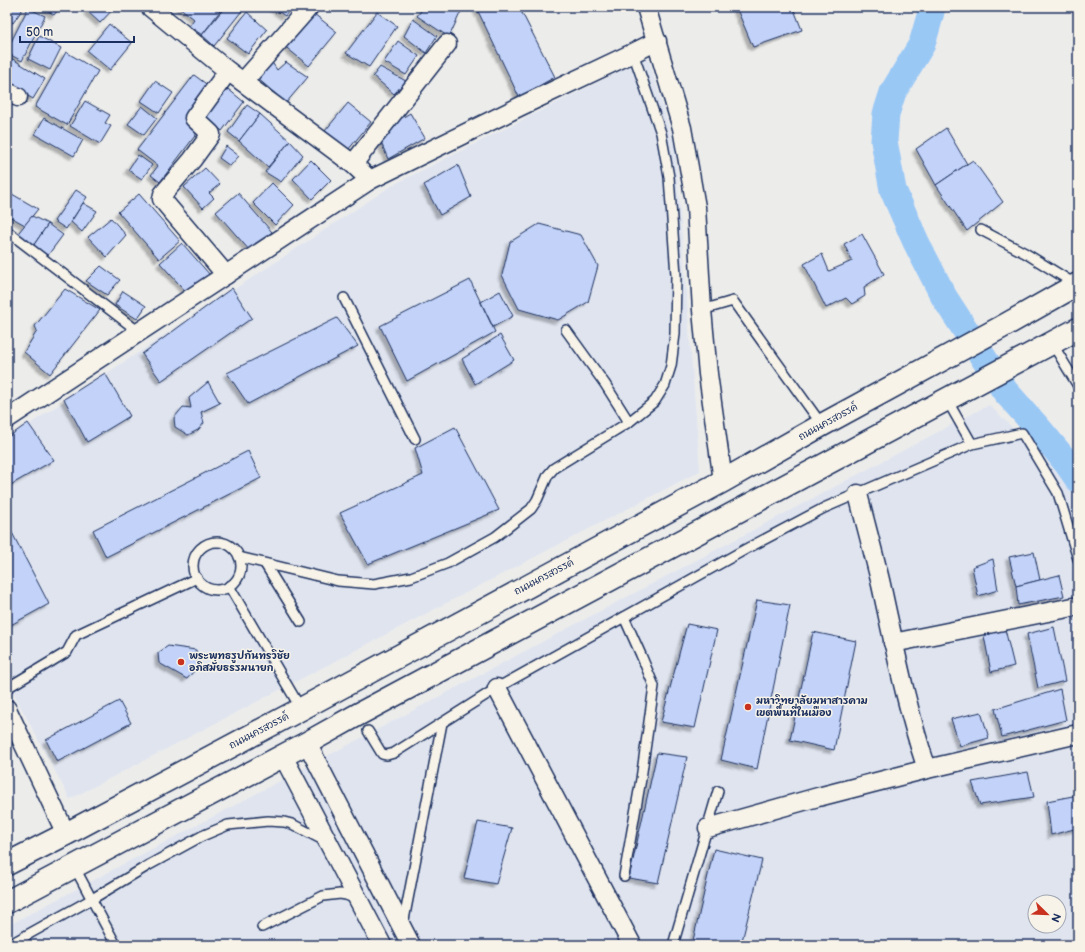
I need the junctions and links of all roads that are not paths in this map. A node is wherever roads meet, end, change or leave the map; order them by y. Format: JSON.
{"nodes":[{"id":1,"x":150,"y":7,"type":"edge"},
{"id":2,"x":309,"y":7,"type":"edge"},
{"id":3,"x":646,"y":7,"type":"edge"},
{"id":4,"x":657,"y":41,"type":"junction"},
{"id":5,"x":447,"y":44,"type":"dead end"},
{"id":6,"x":633,"y":53,"type":"junction"},
{"id":7,"x":228,"y":71,"type":"junction"},
{"id":8,"x":243,"y":82,"type":"junction"},
{"id":9,"x":353,"y":164,"type":"junction"},
{"id":10,"x":370,"y":180,"type":"junction"},
{"id":11,"x":981,"y":230,"type":"dead end"},
{"id":12,"x":7,"y":231,"type":"edge"},
{"id":13,"x":226,"y":275,"type":"junction"},
{"id":14,"x":1077,"y":284,"type":"edge"},
{"id":15,"x":344,"y":298,"type":"dead end"},
{"id":16,"x":702,"y":310,"type":"junction"},
{"id":17,"x":1078,"y":329,"type":"edge"},
{"id":18,"x":566,"y":330,"type":"dead end"},
{"id":19,"x":139,"y":332,"type":"junction"},
{"id":20,"x":1052,"y":343,"type":"junction"},
{"id":21,"x":1078,"y":386,"type":"edge"},
{"id":22,"x":953,"y":396,"type":"junction"},
{"id":23,"x":7,"y":419,"type":"edge"},
{"id":24,"x":629,"y":422,"type":"junction"},
{"id":25,"x":822,"y":425,"type":"junction"},
{"id":26,"x":415,"y":439,"type":"dead end"},
{"id":27,"x":972,"y":444,"type":"junction"},
{"id":28,"x":723,"y":481,"type":"junction"},
{"id":29,"x":858,"y":494,"type":"junction"},
{"id":30,"x":614,"y":539,"type":"junction"},
{"id":31,"x":239,"y":557,"type":"junction"},
{"id":32,"x":1078,"y":559,"type":"edge"},
{"id":33,"x":265,"y":564,"type":"junction"},
{"id":34,"x":630,"y":569,"type":"junction"},
{"id":35,"x":197,"y":578,"type":"junction"},
{"id":36,"x":229,"y":586,"type":"junction"},
{"id":37,"x":1078,"y":606,"type":"edge"},
{"id":38,"x":624,"y":617,"type":"junction"},
{"id":39,"x":301,"y":622,"type":"dead end"},
{"id":40,"x":893,"y":643,"type":"junction"},
{"id":41,"x":7,"y":688,"type":"edge"},
{"id":42,"x":497,"y":688,"type":"junction"},
{"id":43,"x":7,"y":709,"type":"edge"},
{"id":44,"x":301,"y":709,"type":"junction"},
{"id":45,"x":442,"y":724,"type":"junction"},
{"id":46,"x":368,"y":731,"type":"dead end"},
{"id":47,"x":1078,"y":734,"type":"edge"},
{"id":48,"x":307,"y":743,"type":"junction"},
{"id":49,"x":283,"y":756,"type":"junction"},
{"id":50,"x":927,"y":769,"type":"junction"},
{"id":51,"x":718,"y":791,"type":"dead end"},
{"id":52,"x":708,"y":828,"type":"junction"},
{"id":53,"x":66,"y":834,"type":"junction"},
{"id":54,"x":328,"y":842,"type":"junction"},
{"id":55,"x":7,"y":864,"type":"edge"},
{"id":56,"x":74,"y":866,"type":"junction"},
{"id":57,"x":624,"y":876,"type":"dead end"},
{"id":58,"x":92,"y":899,"type":"junction"},
{"id":59,"x":387,"y":899,"type":"junction"},
{"id":60,"x":7,"y":902,"type":"edge"},
{"id":61,"x":362,"y":906,"type":"junction"},
{"id":62,"x":262,"y":927,"type":"dead end"},
{"id":63,"x":402,"y":928,"type":"junction"},
{"id":64,"x":9,"y":945,"type":"edge"},
{"id":65,"x":116,"y":945,"type":"edge"},
{"id":66,"x":382,"y":945,"type":"edge"},
{"id":67,"x":411,"y":945,"type":"edge"},
{"id":68,"x":632,"y":945,"type":"edge"},
{"id":69,"x":673,"y":945,"type":"edge"}],
"edges":[{"from":1,"to":7,"type":"street"},
{"from":2,"to":8,"type":"street"},
{"from":3,"to":4,"type":"street"},
{"from":4,"to":6,"type":"street"},
{"from":4,"to":16,"type":"street"},
{"from":5,"to":9,"type":"street"},
{"from":6,"to":10,"type":"street"},
{"from":6,"to":24,"type":"lane"},
{"from":7,"to":8,"type":"street"},
{"from":7,"to":13,"type":"street"},
{"from":8,"to":9,"type":"street"},
{"from":9,"to":10,"type":"street"},
{"from":10,"to":13,"type":"street"},
{"from":11,"to":14,"type":"lane"},
{"from":12,"to":19,"type":"lane"},
{"from":13,"to":19,"type":"street"},
{"from":14,"to":25,"type":"main road","name":"ถนนนครสวรรค์"},
{"from":15,"to":26,"type":"lane"},
{"from":16,"to":25,"type":"lane"},
{"from":16,"to":28,"type":"street"},
{"from":17,"to":20,"type":"main road"},
{"from":18,"to":24,"type":"lane"},
{"from":19,"to":23,"type":"street"},
{"from":20,"to":21,"type":"lane"},
{"from":20,"to":22,"type":"main road"},
{"from":22,"to":27,"type":"lane"},
{"from":22,"to":34,"type":"main road"},
{"from":24,"to":33,"type":"lane"},
{"from":25,"to":28,"type":"main road","name":"ถนนนครสวรรค์"},
{"from":27,"to":29,"type":"lane"},
{"from":27,"to":32,"type":"lane"},
{"from":28,"to":30,"type":"main road","name":"ถนนนครสวรรค์"},
{"from":29,"to":38,"type":"lane"},
{"from":29,"to":40,"type":"street"},
{"from":30,"to":34,"type":"main road"},
{"from":30,"to":44,"type":"main road","name":"ถนนนครสวรรค์"},
{"from":31,"to":33,"type":"lane"},
{"from":31,"to":35,"type":"lane"},
{"from":31,"to":36,"type":"lane"},
{"from":33,"to":39,"type":"lane"},
{"from":34,"to":48,"type":"main road"},
{"from":35,"to":36,"type":"lane"},
{"from":35,"to":41,"type":"lane"},
{"from":36,"to":44,"type":"lane"},
{"from":37,"to":40,"type":"street"},
{"from":38,"to":42,"type":"lane"},
{"from":38,"to":57,"type":"lane"},
{"from":40,"to":50,"type":"street"},
{"from":42,"to":45,"type":"lane"},
{"from":42,"to":68,"type":"street"},
{"from":43,"to":53,"type":"street"},
{"from":44,"to":53,"type":"main road","name":"ถนนนครสวรรค์"},
{"from":45,"to":46,"type":"lane"},
{"from":45,"to":63,"type":"lane"},
{"from":47,"to":50,"type":"street"},
{"from":48,"to":49,"type":"main road"},
{"from":48,"to":59,"type":"street"},
{"from":49,"to":54,"type":"street"},
{"from":49,"to":56,"type":"main road"},
{"from":50,"to":52,"type":"street"},
{"from":51,"to":52,"type":"lane"},
{"from":52,"to":69,"type":"lane"},
{"from":53,"to":55,"type":"main road","name":"ถนนนครสวรรค์"},
{"from":54,"to":58,"type":"lane"},
{"from":54,"to":61,"type":"street"},
{"from":56,"to":58,"type":"lane"},
{"from":56,"to":60,"type":"main road"},
{"from":58,"to":64,"type":"lane"},
{"from":58,"to":65,"type":"lane"},
{"from":59,"to":61,"type":"street"},
{"from":59,"to":63,"type":"street"},
{"from":61,"to":62,"type":"lane"},
{"from":61,"to":66,"type":"street"},
{"from":63,"to":67,"type":"street"}]}
